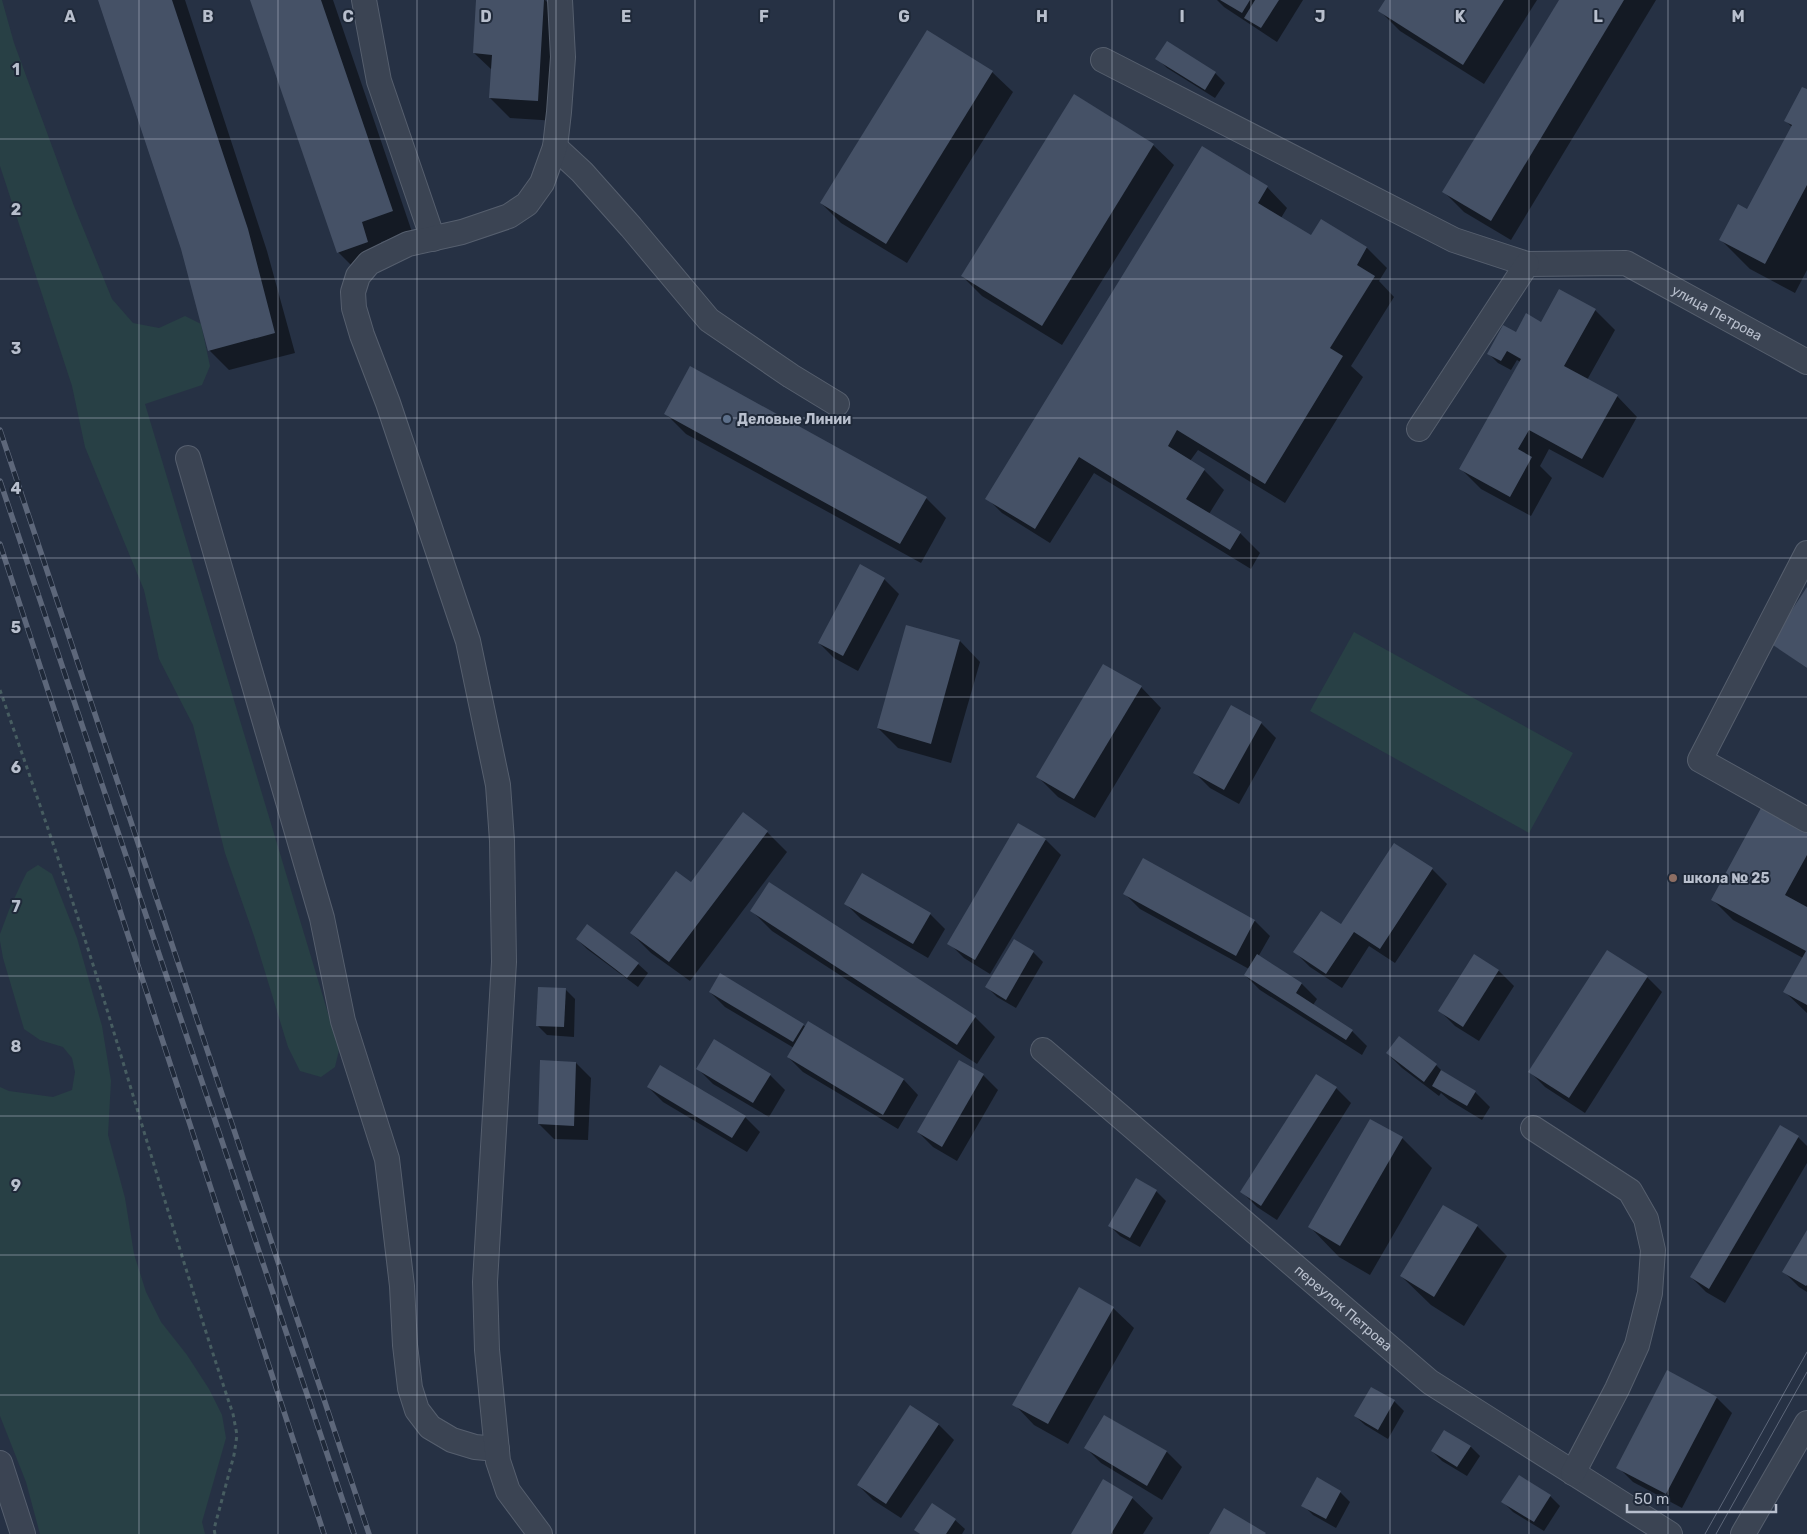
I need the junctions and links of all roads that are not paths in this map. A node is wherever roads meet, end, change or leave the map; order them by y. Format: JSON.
{"nodes":[{"id":1,"x":364,"y":0,"type":"edge"},
{"id":2,"x":560,"y":0,"type":"edge"},
{"id":3,"x":1103,"y":60,"type":"dead end"},
{"id":4,"x":555,"y":146,"type":"junction"},
{"id":5,"x":433,"y":239,"type":"junction"},
{"id":6,"x":1526,"y":264,"type":"junction"},
{"id":7,"x":1807,"y":362,"type":"edge"},
{"id":8,"x":836,"y":404,"type":"dead end"},
{"id":9,"x":1419,"y":429,"type":"dead end"},
{"id":10,"x":188,"y":458,"type":"dead end"},
{"id":11,"x":1807,"y":553,"type":"edge"},
{"id":12,"x":1807,"y":820,"type":"edge"},
{"id":13,"x":1043,"y":1050,"type":"dead end"},
{"id":14,"x":1533,"y":1128,"type":"dead end"},
{"id":15,"x":1807,"y":1423,"type":"edge"},
{"id":16,"x":497,"y":1449,"type":"junction"},
{"id":17,"x":0,"y":1463,"type":"edge"},
{"id":18,"x":1573,"y":1472,"type":"junction"},
{"id":19,"x":23,"y":1534,"type":"edge"},
{"id":20,"x":540,"y":1534,"type":"edge"},
{"id":21,"x":1670,"y":1534,"type":"edge"},
{"id":22,"x":1742,"y":1534,"type":"edge"}],
"edges":[{"from":1,"to":5,"type":"street"},
{"from":2,"to":4,"type":"street"},
{"from":3,"to":6,"type":"street"},
{"from":4,"to":5,"type":"street"},
{"from":4,"to":8,"type":"street"},
{"from":5,"to":16,"type":"street"},
{"from":6,"to":7,"type":"street","name":"улица Петрова"},
{"from":6,"to":9,"type":"street"},
{"from":10,"to":16,"type":"street"},
{"from":11,"to":12,"type":"street"},
{"from":13,"to":18,"type":"street","name":"переулок Петрова"},
{"from":14,"to":18,"type":"street"},
{"from":15,"to":22,"type":"street"},
{"from":16,"to":20,"type":"street"},
{"from":17,"to":19,"type":"street"},
{"from":18,"to":21,"type":"street","name":"переулок Петрова"}]}
